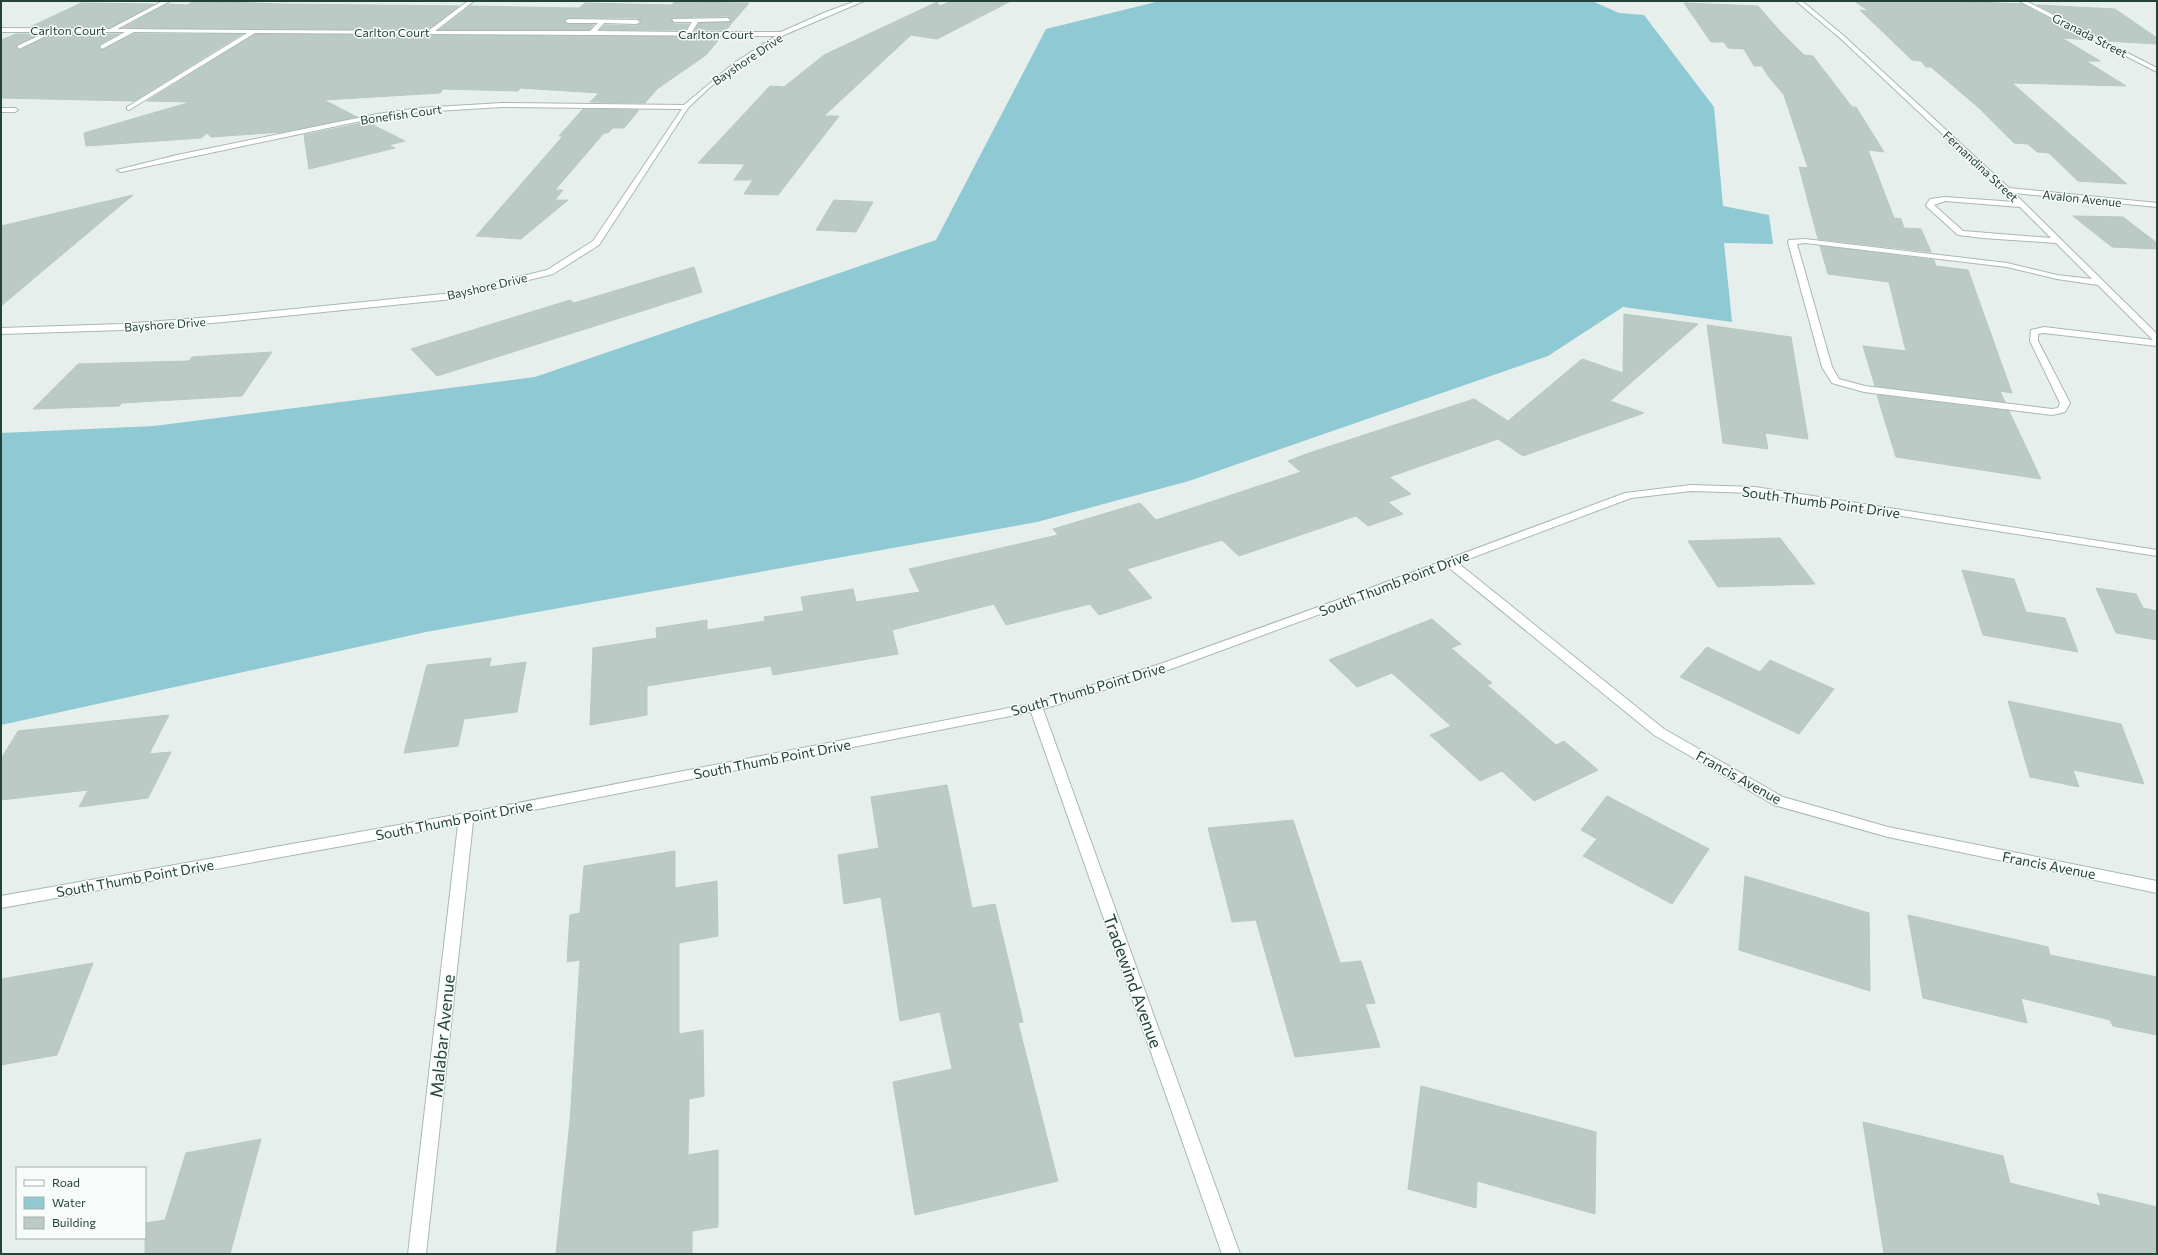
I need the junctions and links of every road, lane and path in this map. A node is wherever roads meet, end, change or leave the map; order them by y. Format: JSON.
{"nodes":[{"id":1,"x":167,"y":1,"type":"edge"},
{"id":2,"x":470,"y":1,"type":"edge"},
{"id":3,"x":861,"y":1,"type":"edge"},
{"id":4,"x":1799,"y":1,"type":"edge"},
{"id":5,"x":2022,"y":1,"type":"edge"},
{"id":6,"x":674,"y":20,"type":"dead end"},
{"id":7,"x":696,"y":20,"type":"junction"},
{"id":8,"x":728,"y":20,"type":"dead end"},
{"id":9,"x":568,"y":21,"type":"dead end"},
{"id":10,"x":603,"y":21,"type":"junction"},
{"id":11,"x":637,"y":22,"type":"dead end"},
{"id":12,"x":1,"y":30,"type":"edge"},
{"id":13,"x":54,"y":30,"type":"junction"},
{"id":14,"x":112,"y":30,"type":"junction"},
{"id":15,"x":133,"y":30,"type":"junction"},
{"id":16,"x":254,"y":31,"type":"junction"},
{"id":17,"x":430,"y":32,"type":"junction"},
{"id":18,"x":592,"y":33,"type":"junction"},
{"id":19,"x":688,"y":34,"type":"junction"},
{"id":20,"x":782,"y":34,"type":"junction"},
{"id":21,"x":19,"y":47,"type":"dead end"},
{"id":22,"x":102,"y":47,"type":"dead end"},
{"id":23,"x":2157,"y":70,"type":"edge"},
{"id":24,"x":686,"y":107,"type":"junction"},
{"id":25,"x":129,"y":108,"type":"dead end"},
{"id":26,"x":1,"y":110,"type":"edge"},
{"id":27,"x":15,"y":110,"type":"dead end"},
{"id":28,"x":121,"y":170,"type":"dead end"},
{"id":29,"x":2007,"y":190,"type":"junction"},
{"id":30,"x":2022,"y":205,"type":"junction"},
{"id":31,"x":2157,"y":205,"type":"edge"},
{"id":32,"x":2058,"y":241,"type":"junction"},
{"id":33,"x":2101,"y":283,"type":"junction"},
{"id":34,"x":1,"y":331,"type":"edge"},
{"id":35,"x":2157,"y":339,"type":"edge"},
{"id":36,"x":2157,"y":343,"type":"edge"},
{"id":37,"x":2157,"y":553,"type":"edge"},
{"id":38,"x":1449,"y":562,"type":"junction"},
{"id":39,"x":1036,"y":707,"type":"junction"},
{"id":40,"x":466,"y":818,"type":"junction"},
{"id":41,"x":2157,"y":887,"type":"edge"},
{"id":42,"x":1,"y":902,"type":"edge"},
{"id":43,"x":417,"y":1254,"type":"edge"},
{"id":44,"x":1231,"y":1254,"type":"edge"}],
"edges":[{"from":1,"to":14,"type":"street"},
{"from":2,"to":17,"type":"street"},
{"from":3,"to":20,"type":"street","name":"Bayshore Drive"},
{"from":4,"to":29,"type":"street","name":"Fernandina Street"},
{"from":5,"to":23,"type":"street","name":"Granada Street"},
{"from":6,"to":7,"type":"street"},
{"from":7,"to":8,"type":"street"},
{"from":7,"to":19,"type":"street"},
{"from":9,"to":10,"type":"street"},
{"from":10,"to":11,"type":"street"},
{"from":10,"to":18,"type":"street"},
{"from":12,"to":13,"type":"street","name":"Carlton Court"},
{"from":13,"to":14,"type":"street","name":"Carlton Court"},
{"from":13,"to":21,"type":"street"},
{"from":14,"to":15,"type":"street","name":"Carlton Court"},
{"from":15,"to":16,"type":"street","name":"Carlton Court"},
{"from":15,"to":22,"type":"street"},
{"from":16,"to":17,"type":"street","name":"Carlton Court"},
{"from":16,"to":25,"type":"street"},
{"from":17,"to":18,"type":"street","name":"Carlton Court"},
{"from":18,"to":19,"type":"street","name":"Carlton Court"},
{"from":19,"to":20,"type":"street","name":"Carlton Court"},
{"from":20,"to":24,"type":"street","name":"Bayshore Drive"},
{"from":24,"to":28,"type":"street","name":"Bonefish Court"},
{"from":24,"to":34,"type":"street","name":"Bayshore Drive"},
{"from":26,"to":27,"type":"street"},
{"from":29,"to":30,"type":"street","name":"Fernandina Street"},
{"from":29,"to":31,"type":"street","name":"Avalon Avenue"},
{"from":30,"to":32,"type":"street","name":"Fernandina Street"},
{"from":30,"to":32,"type":"street"},
{"from":32,"to":33,"type":"street","name":"Fernandina Street"},
{"from":33,"to":35,"type":"street","name":"Fernandina Street"},
{"from":33,"to":36,"type":"street"},
{"from":37,"to":38,"type":"street","name":"South Thumb Point Drive"},
{"from":38,"to":39,"type":"street","name":"South Thumb Point Drive"},
{"from":38,"to":41,"type":"street","name":"Francis Avenue"},
{"from":39,"to":40,"type":"street","name":"South Thumb Point Drive"},
{"from":39,"to":44,"type":"street","name":"Tradewind Avenue"},
{"from":40,"to":42,"type":"street","name":"South Thumb Point Drive"},
{"from":40,"to":43,"type":"street","name":"Malabar Avenue"}]}
